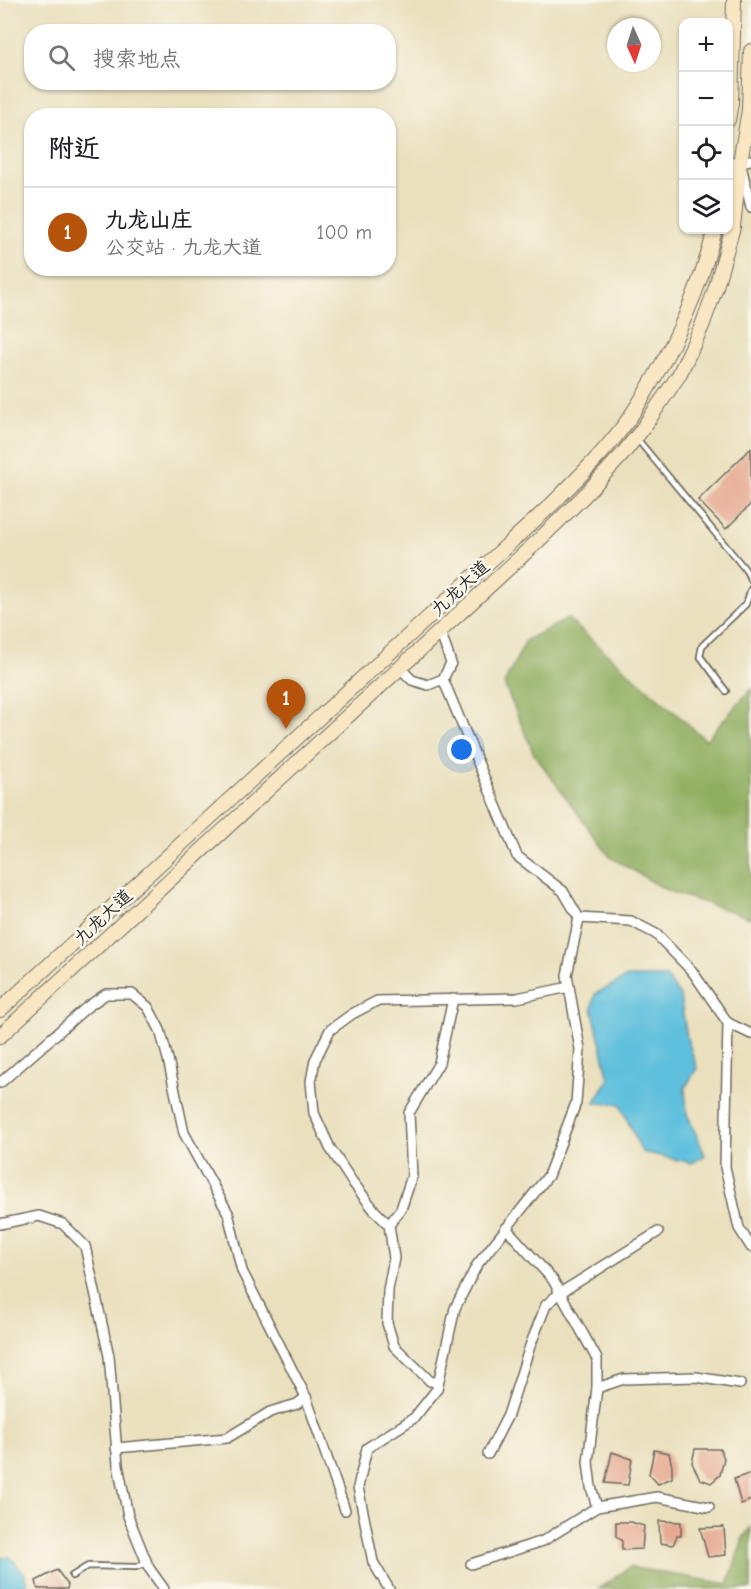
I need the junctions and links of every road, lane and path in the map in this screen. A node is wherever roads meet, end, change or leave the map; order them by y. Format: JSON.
{"nodes":[{"id":1,"x":734,"y":0,"type":"edge"},
{"id":2,"x":751,"y":51,"type":"edge"},
{"id":3,"x":731,"y":72,"type":"edge"},
{"id":4,"x":751,"y":76,"type":"edge"},
{"id":5,"x":740,"y":162,"type":"edge"},
{"id":6,"x":751,"y":207,"type":"edge"},
{"id":7,"x":714,"y":234,"type":"edge"},
{"id":8,"x":636,"y":438,"type":"junction"},
{"id":9,"x":751,"y":580,"type":"edge"},
{"id":10,"x":751,"y":589,"type":"edge"},
{"id":11,"x":440,"y":631,"type":"junction"},
{"id":12,"x":404,"y":640,"type":"junction"},
{"id":13,"x":416,"y":652,"type":"junction"},
{"id":14,"x":400,"y":668,"type":"junction"},
{"id":15,"x":443,"y":679,"type":"junction"},
{"id":16,"x":726,"y":691,"type":"dead end"},
{"id":17,"x":579,"y":918,"type":"junction"},
{"id":18,"x":569,"y":987,"type":"junction"},
{"id":19,"x":453,"y":999,"type":"junction"},
{"id":20,"x":0,"y":1010,"type":"edge"},
{"id":21,"x":728,"y":1023,"type":"junction"},
{"id":22,"x":751,"y":1034,"type":"edge"},
{"id":23,"x":0,"y":1036,"type":"edge"},
{"id":24,"x":0,"y":1083,"type":"edge"},
{"id":25,"x":0,"y":1224,"type":"edge"},
{"id":26,"x":389,"y":1225,"type":"junction"},
{"id":27,"x":506,"y":1228,"type":"junction"},
{"id":28,"x":658,"y":1232,"type":"dead end"},
{"id":29,"x":751,"y":1247,"type":"edge"},
{"id":30,"x":560,"y":1293,"type":"junction"},
{"id":31,"x":438,"y":1383,"type":"junction"},
{"id":32,"x":740,"y":1384,"type":"dead end"},
{"id":33,"x":597,"y":1388,"type":"junction"},
{"id":34,"x":306,"y":1398,"type":"junction"},
{"id":35,"x":116,"y":1448,"type":"junction"},
{"id":36,"x":488,"y":1454,"type":"dead end"},
{"id":37,"x":597,"y":1507,"type":"junction"},
{"id":38,"x":709,"y":1507,"type":"dead end"},
{"id":39,"x":345,"y":1510,"type":"dead end"},
{"id":40,"x":147,"y":1563,"type":"junction"},
{"id":41,"x":471,"y":1564,"type":"dead end"},
{"id":42,"x":72,"y":1576,"type":"dead end"},
{"id":43,"x":164,"y":1589,"type":"edge"},
{"id":44,"x":389,"y":1589,"type":"edge"}],
"edges":[{"from":1,"to":3,"type":"main road"},
{"from":2,"to":4,"type":"main road","name":"九龙大道"},
{"from":4,"to":5,"type":"main road","name":"九龙大道"},
{"from":5,"to":6,"type":"street"},
{"from":5,"to":8,"type":"main road","name":"九龙大道"},
{"from":7,"to":12,"type":"main road","name":"九龙大道"},
{"from":8,"to":9,"type":"lane"},
{"from":8,"to":11,"type":"main road","name":"九龙大道"},
{"from":10,"to":16,"type":"lane"},
{"from":11,"to":13,"type":"main road","name":"九龙大道"},
{"from":11,"to":15,"type":"street"},
{"from":12,"to":13,"type":"main road"},
{"from":12,"to":20,"type":"main road","name":"九龙大道"},
{"from":13,"to":14,"type":"main road","name":"九龙大道"},
{"from":14,"to":15,"type":"street"},
{"from":14,"to":23,"type":"main road","name":"九龙大道"},
{"from":15,"to":17,"type":"street"},
{"from":17,"to":18,"type":"street"},
{"from":17,"to":21,"type":"street"},
{"from":18,"to":19,"type":"street"},
{"from":18,"to":27,"type":"street"},
{"from":19,"to":26,"type":"street"},
{"from":19,"to":26,"type":"street"},
{"from":21,"to":22,"type":"street"},
{"from":21,"to":29,"type":"street"},
{"from":24,"to":34,"type":"street"},
{"from":25,"to":35,"type":"street"},
{"from":26,"to":31,"type":"street"},
{"from":27,"to":30,"type":"street"},
{"from":27,"to":31,"type":"street"},
{"from":28,"to":30,"type":"street"},
{"from":30,"to":33,"type":"street"},
{"from":30,"to":36,"type":"street"},
{"from":31,"to":44,"type":"street"},
{"from":32,"to":33,"type":"street"},
{"from":33,"to":37,"type":"street"},
{"from":34,"to":35,"type":"street"},
{"from":34,"to":39,"type":"street"},
{"from":35,"to":40,"type":"street"},
{"from":37,"to":38,"type":"street"},
{"from":37,"to":41,"type":"street"},
{"from":40,"to":42,"type":"lane"},
{"from":40,"to":43,"type":"street"}]}
